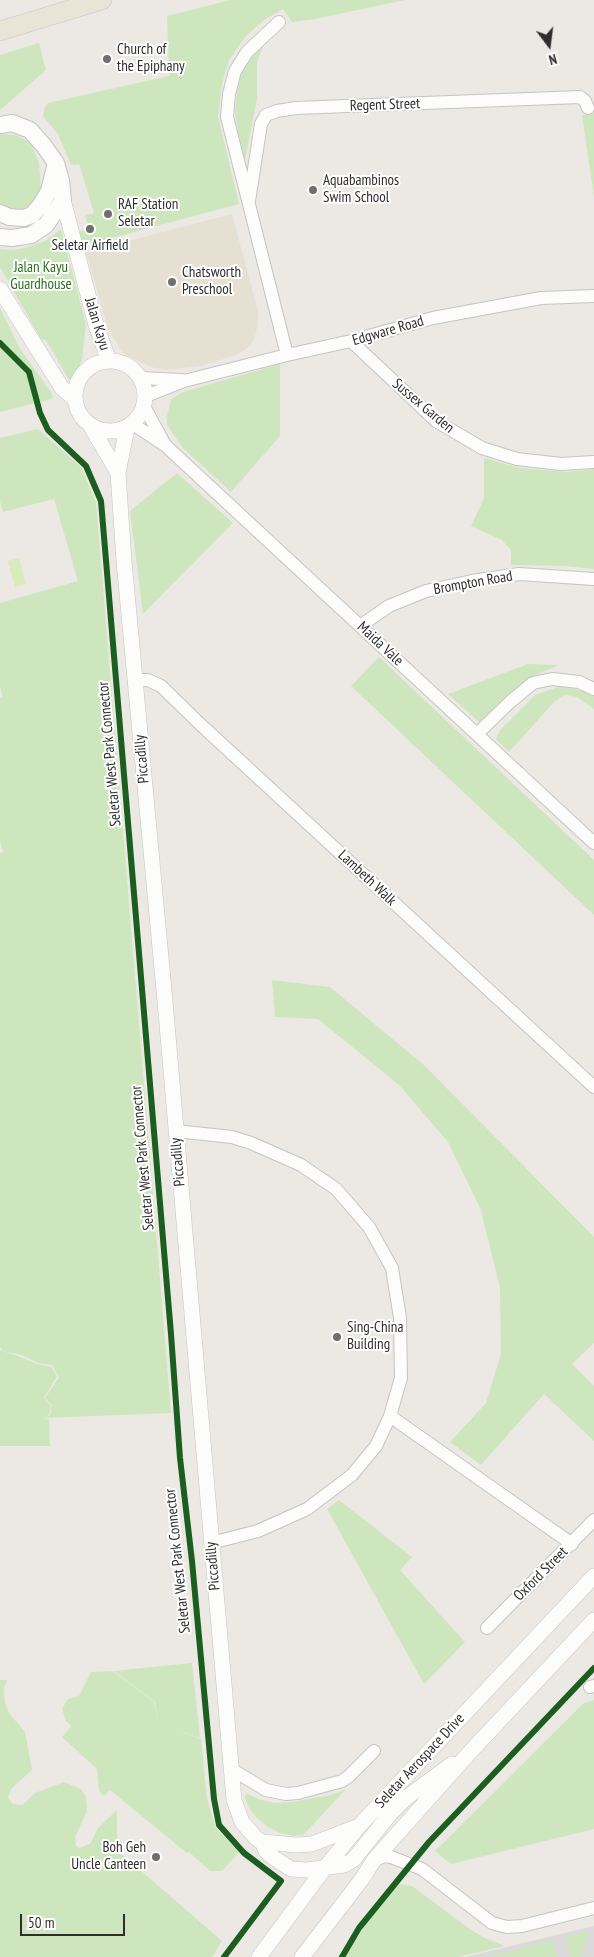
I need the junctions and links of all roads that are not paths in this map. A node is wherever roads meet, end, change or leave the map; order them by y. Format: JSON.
{"nodes":[{"id":1,"x":102,"y":0,"type":"edge"},
{"id":2,"x":279,"y":22,"type":"dead end"},
{"id":3,"x":0,"y":31,"type":"edge"},
{"id":4,"x":588,"y":108,"type":"dead end"},
{"id":5,"x":0,"y":125,"type":"edge"},
{"id":6,"x":56,"y":163,"type":"junction"},
{"id":7,"x":63,"y":200,"type":"junction"},
{"id":8,"x":249,"y":201,"type":"junction"},
{"id":9,"x":0,"y":214,"type":"edge"},
{"id":10,"x":0,"y":237,"type":"edge"},
{"id":11,"x":0,"y":289,"type":"edge"},
{"id":12,"x":594,"y":296,"type":"edge"},
{"id":13,"x":351,"y":341,"type":"junction"},
{"id":14,"x":287,"y":355,"type":"junction"},
{"id":15,"x":109,"y":361,"type":"junction"},
{"id":16,"x":141,"y":378,"type":"junction"},
{"id":17,"x":184,"y":381,"type":"junction"},
{"id":18,"x":75,"y":400,"type":"junction"},
{"id":19,"x":145,"y":401,"type":"junction"},
{"id":20,"x":90,"y":425,"type":"junction"},
{"id":21,"x":130,"y":426,"type":"junction"},
{"id":22,"x":166,"y":446,"type":"junction"},
{"id":23,"x":594,"y":462,"type":"edge"},
{"id":24,"x":118,"y":473,"type":"junction"},
{"id":25,"x":594,"y":580,"type":"edge"},
{"id":26,"x":360,"y":626,"type":"junction"},
{"id":27,"x":134,"y":680,"type":"junction"},
{"id":28,"x":594,"y":689,"type":"edge"},
{"id":29,"x":477,"y":734,"type":"junction"},
{"id":30,"x":594,"y":843,"type":"edge"},
{"id":31,"x":594,"y":1087,"type":"edge"},
{"id":32,"x":176,"y":1131,"type":"junction"},
{"id":33,"x":390,"y":1416,"type":"junction"},
{"id":34,"x":594,"y":1520,"type":"edge"},
{"id":35,"x":211,"y":1543,"type":"junction"},
{"id":36,"x":572,"y":1544,"type":"junction"},
{"id":37,"x":594,"y":1576,"type":"edge"},
{"id":38,"x":594,"y":1620,"type":"edge"},
{"id":39,"x":487,"y":1628,"type":"dead end"},
{"id":40,"x":374,"y":1751,"type":"dead end"},
{"id":41,"x":471,"y":1751,"type":"junction"},
{"id":42,"x":230,"y":1769,"type":"junction"},
{"id":43,"x":359,"y":1826,"type":"junction"},
{"id":44,"x":262,"y":1842,"type":"junction"},
{"id":45,"x":374,"y":1860,"type":"junction"},
{"id":46,"x":324,"y":1869,"type":"junction"},
{"id":47,"x":594,"y":1908,"type":"edge"},
{"id":48,"x":259,"y":1957,"type":"edge"},
{"id":49,"x":302,"y":1957,"type":"edge"}],
"edges":[{"from":1,"to":3,"type":"main road"},
{"from":2,"to":8,"type":"street","name":"Regent Street"},
{"from":4,"to":8,"type":"street","name":"Regent Street"},
{"from":5,"to":6,"type":"main road","name":"Jalan Kayu"},
{"from":6,"to":7,"type":"main road","name":"Jalan Kayu"},
{"from":6,"to":9,"type":"main road"},
{"from":7,"to":10,"type":"main road"},
{"from":7,"to":15,"type":"street","name":"Jalan Kayu"},
{"from":8,"to":14,"type":"street","name":"Regent Street"},
{"from":11,"to":18,"type":"street"},
{"from":12,"to":13,"type":"street","name":"Edgware Road"},
{"from":13,"to":14,"type":"street","name":"Edgware Road"},
{"from":13,"to":23,"type":"street","name":"Sussex Garden"},
{"from":14,"to":17,"type":"street","name":"Edgware Road"},
{"from":15,"to":16,"type":"street"},
{"from":15,"to":18,"type":"street"},
{"from":16,"to":17,"type":"street","name":"Edgware Road"},
{"from":16,"to":19,"type":"street"},
{"from":17,"to":19,"type":"street","name":"Edgware Road"},
{"from":18,"to":20,"type":"street"},
{"from":19,"to":21,"type":"street"},
{"from":19,"to":22,"type":"street","name":"Maida Vale"},
{"from":20,"to":21,"type":"street"},
{"from":20,"to":24,"type":"street","name":"Piccadilly"},
{"from":21,"to":22,"type":"street","name":"Maida Vale"},
{"from":21,"to":24,"type":"street","name":"Piccadilly"},
{"from":22,"to":26,"type":"street","name":"Maida Vale"},
{"from":24,"to":27,"type":"street","name":"Piccadilly"},
{"from":25,"to":26,"type":"street","name":"Brompton Road"},
{"from":26,"to":29,"type":"street","name":"Maida Vale"},
{"from":27,"to":31,"type":"street","name":"Lambeth Walk"},
{"from":27,"to":32,"type":"street","name":"Piccadilly"},
{"from":28,"to":29,"type":"street"},
{"from":29,"to":30,"type":"street","name":"Maida Vale"},
{"from":32,"to":33,"type":"street"},
{"from":32,"to":35,"type":"street","name":"Piccadilly"},
{"from":33,"to":35,"type":"street"},
{"from":33,"to":36,"type":"street"},
{"from":34,"to":36,"type":"street","name":"Oxford Street"},
{"from":35,"to":42,"type":"street","name":"Piccadilly"},
{"from":36,"to":39,"type":"street","name":"Oxford Street"},
{"from":37,"to":43,"type":"street","name":"Seletar Aerospace Drive"},
{"from":38,"to":41,"type":"street","name":"Seletar Aerospace Drive"},
{"from":40,"to":42,"type":"street"},
{"from":41,"to":45,"type":"street","name":"Seletar Aerospace Drive"},
{"from":41,"to":46,"type":"street","name":"Piccadilly"},
{"from":42,"to":44,"type":"street","name":"Piccadilly"},
{"from":43,"to":44,"type":"street"},
{"from":43,"to":46,"type":"street","name":"Seletar Aerospace Drive"},
{"from":44,"to":46,"type":"street","name":"Piccadilly"},
{"from":45,"to":47,"type":"street"},
{"from":45,"to":49,"type":"street","name":"Seletar Aerospace Drive"},
{"from":46,"to":48,"type":"street","name":"Seletar Aerospace Drive"}]}
